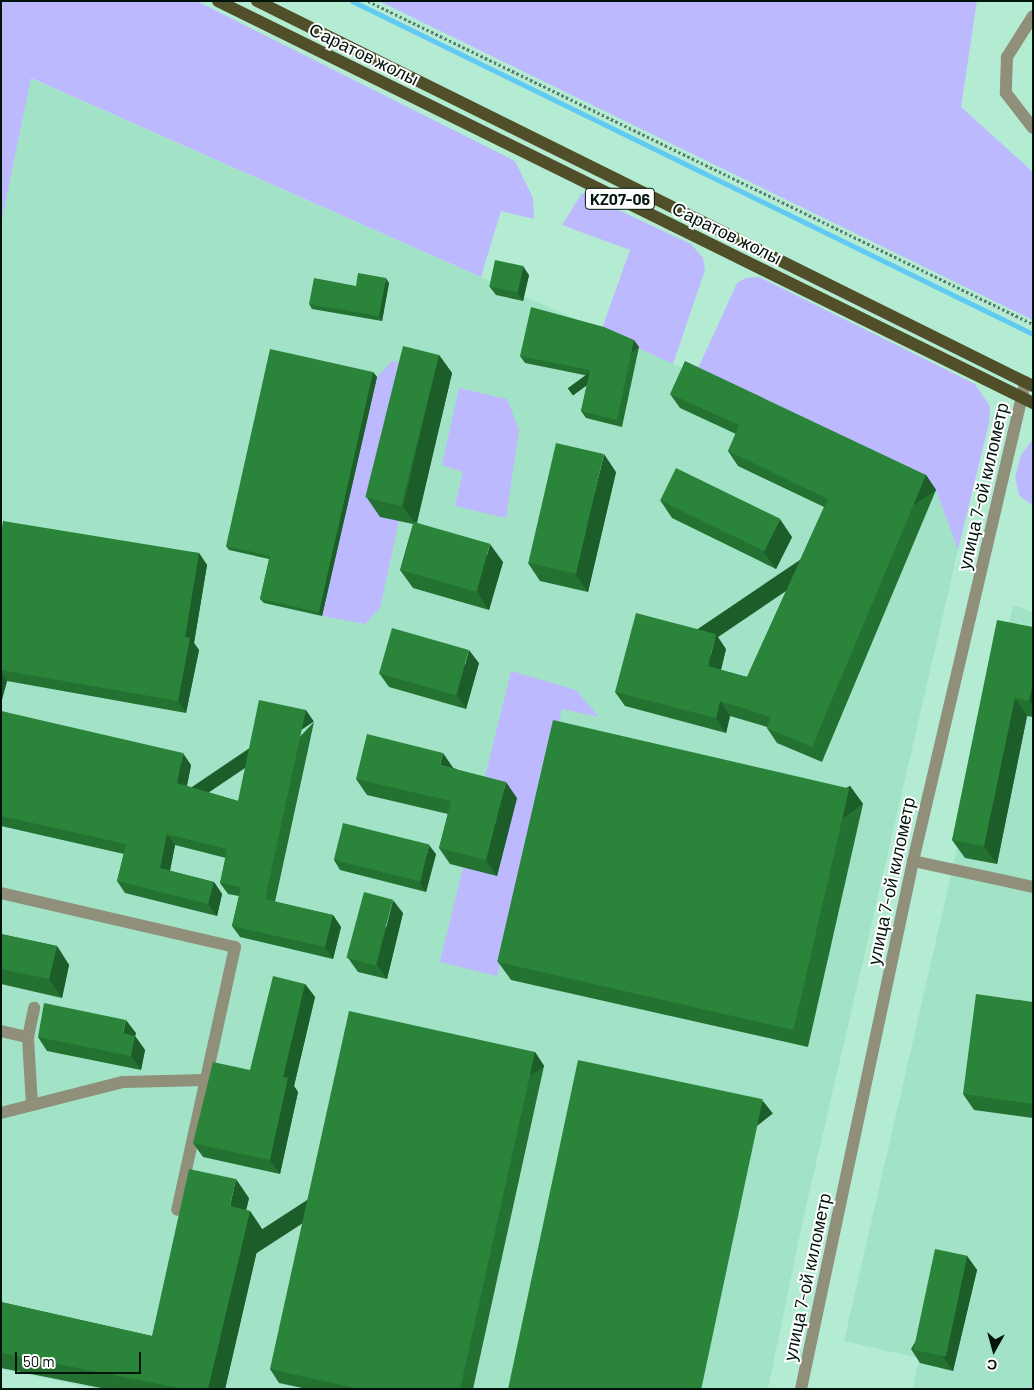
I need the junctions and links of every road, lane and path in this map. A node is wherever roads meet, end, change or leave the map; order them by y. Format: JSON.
{"nodes":[{"id":1,"x":218,"y":1,"type":"edge"},
{"id":2,"x":257,"y":1,"type":"edge"},
{"id":3,"x":368,"y":1,"type":"edge"},
{"id":4,"x":1033,"y":16,"type":"edge"},
{"id":5,"x":1033,"y":128,"type":"edge"},
{"id":6,"x":743,"y":240,"type":"junction"},
{"id":7,"x":735,"y":256,"type":"junction"},
{"id":8,"x":1033,"y":324,"type":"edge"},
{"id":9,"x":1029,"y":384,"type":"edge"},
{"id":10,"x":1027,"y":401,"type":"edge"},
{"id":11,"x":913,"y":861,"type":"junction"},
{"id":12,"x":1033,"y":887,"type":"edge"},
{"id":13,"x":1,"y":893,"type":"edge"},
{"id":14,"x":34,"y":1008,"type":"dead end"},
{"id":15,"x":1,"y":1031,"type":"edge"},
{"id":16,"x":28,"y":1037,"type":"junction"},
{"id":17,"x":206,"y":1080,"type":"junction"},
{"id":18,"x":32,"y":1105,"type":"junction"},
{"id":19,"x":1,"y":1113,"type":"edge"},
{"id":20,"x":177,"y":1210,"type":"dead end"},
{"id":21,"x":801,"y":1389,"type":"edge"}],
"edges":[{"from":1,"to":7,"type":"main road","name":"Саратов жолы","number":"KZ07-06"},
{"from":2,"to":6,"type":"main road","name":"Саратов жолы","number":"KZ07-06"},
{"from":3,"to":8,"type":"path"},
{"from":4,"to":5,"type":"street"},
{"from":6,"to":7,"type":"street"},
{"from":6,"to":9,"type":"main road","name":"Саратов жолы","number":"KZ07-06"},
{"from":7,"to":10,"type":"main road","name":"Саратов жолы","number":"KZ07-06"},
{"from":9,"to":10,"type":"street","name":"улица 7-ой километр"},
{"from":10,"to":11,"type":"street","name":"улица 7-ой километр"},
{"from":11,"to":12,"type":"street"},
{"from":11,"to":21,"type":"street","name":"улица 7-ой километр"},
{"from":13,"to":17,"type":"street"},
{"from":14,"to":16,"type":"street"},
{"from":15,"to":16,"type":"street"},
{"from":16,"to":18,"type":"street"},
{"from":17,"to":18,"type":"street"},
{"from":17,"to":20,"type":"street"},
{"from":18,"to":19,"type":"street"}]}
